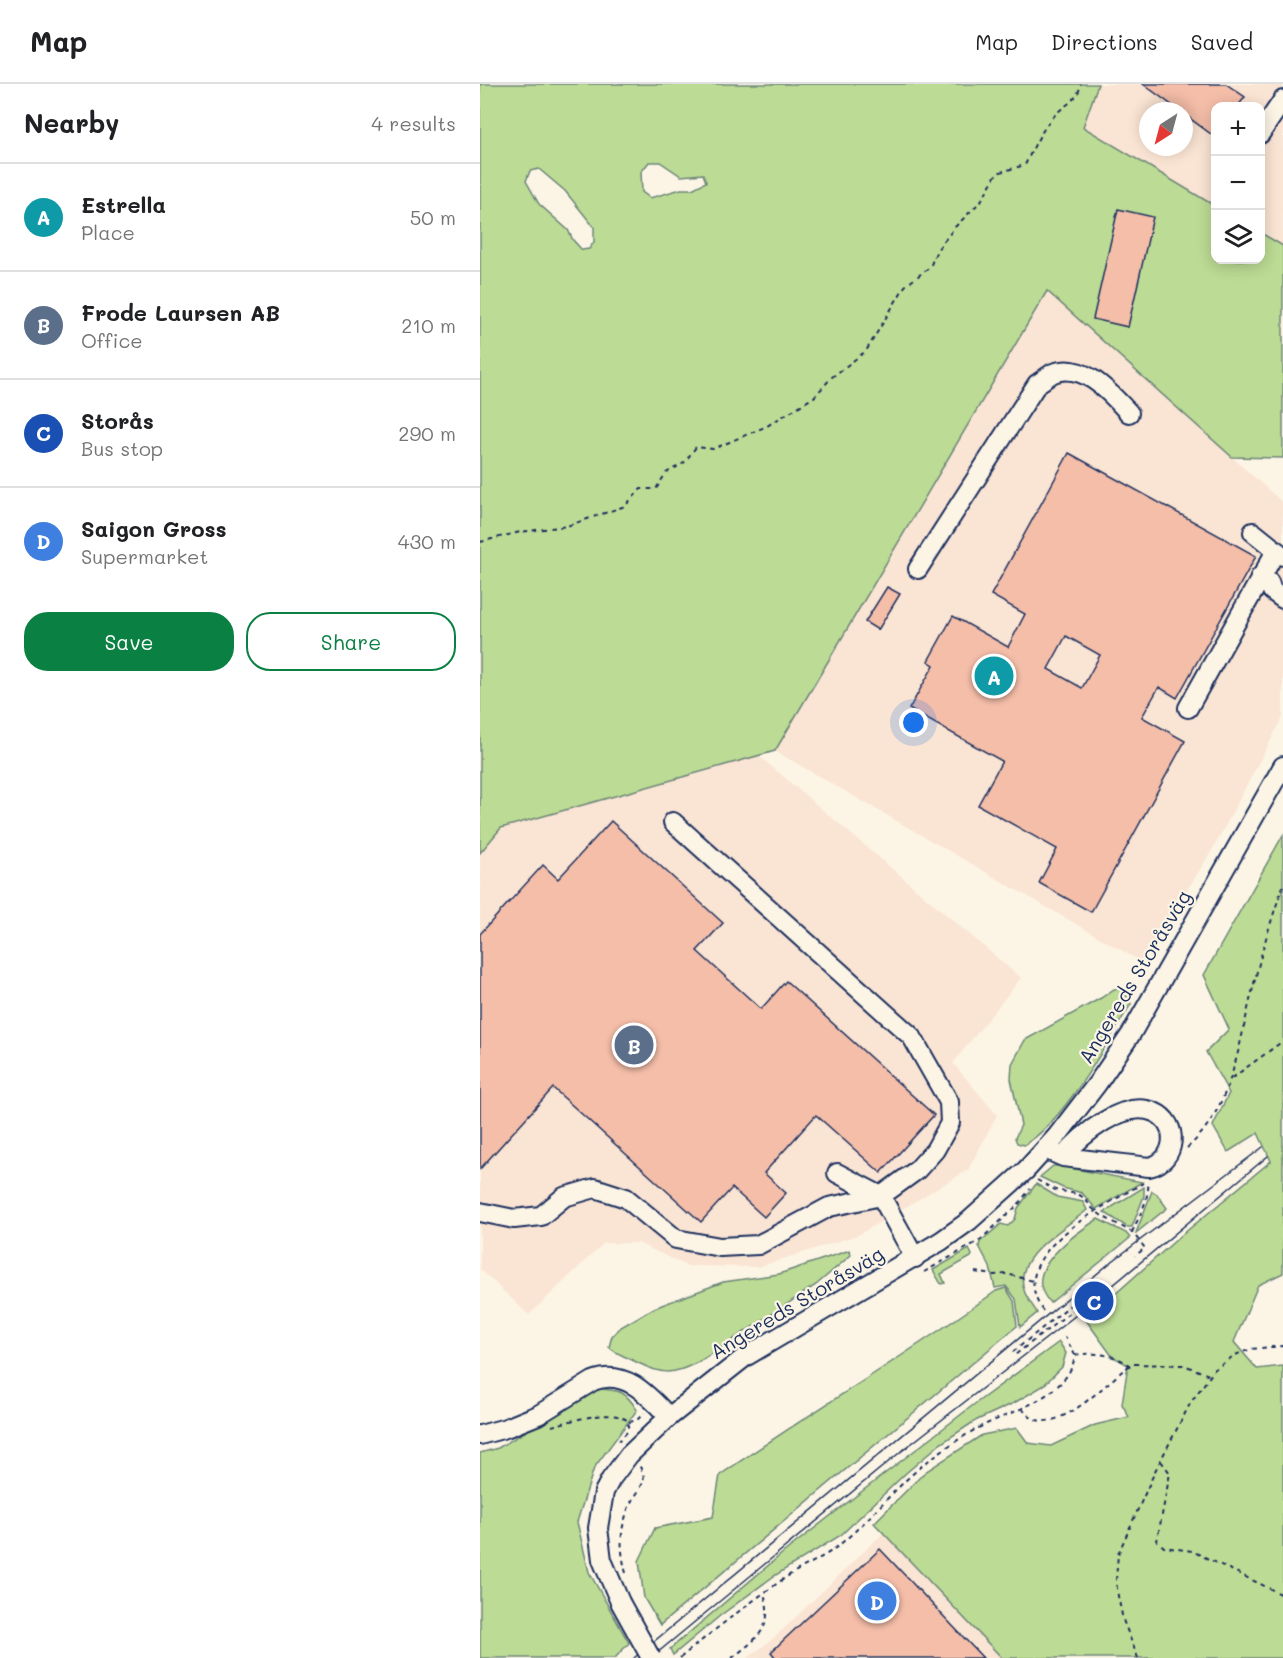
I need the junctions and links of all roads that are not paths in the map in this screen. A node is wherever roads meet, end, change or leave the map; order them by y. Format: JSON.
{"nodes":[{"id":1,"x":1283,"y":100,"type":"edge"},
{"id":2,"x":1265,"y":127,"type":"edge"},
{"id":3,"x":1129,"y":413,"type":"dead end"},
{"id":4,"x":1253,"y":532,"type":"dead end"},
{"id":5,"x":1279,"y":554,"type":"edge"},
{"id":6,"x":918,"y":569,"type":"dead end"},
{"id":7,"x":1260,"y":577,"type":"junction"},
{"id":8,"x":1283,"y":599,"type":"edge"},
{"id":9,"x":1188,"y":708,"type":"dead end"},
{"id":10,"x":1283,"y":766,"type":"edge"},
{"id":11,"x":673,"y":822,"type":"dead end"},
{"id":12,"x":1045,"y":1149,"type":"junction"},
{"id":13,"x":1063,"y":1157,"type":"junction"},
{"id":14,"x":837,"y":1173,"type":"dead end"},
{"id":15,"x":881,"y":1196,"type":"junction"},
{"id":16,"x":480,"y":1212,"type":"edge"},
{"id":17,"x":920,"y":1265,"type":"junction"},
{"id":18,"x":669,"y":1417,"type":"junction"},
{"id":19,"x":480,"y":1435,"type":"edge"},
{"id":20,"x":651,"y":1658,"type":"edge"}],
"edges":[{"from":1,"to":2,"type":"street"},
{"from":3,"to":6,"type":"street"},
{"from":4,"to":5,"type":"street"},
{"from":5,"to":7,"type":"street"},
{"from":7,"to":8,"type":"street"},
{"from":7,"to":9,"type":"street"},
{"from":10,"to":12,"type":"street","name":"Angereds Storåsväg"},
{"from":11,"to":15,"type":"street"},
{"from":12,"to":13,"type":"street"},
{"from":12,"to":17,"type":"street","name":"Angereds Storåsväg"},
{"from":13,"to":13,"type":"street"},
{"from":14,"to":15,"type":"street"},
{"from":15,"to":16,"type":"street"},
{"from":15,"to":17,"type":"street","name":"Angereds Storåsväg"},
{"from":17,"to":18,"type":"street","name":"Angereds Storåsväg"},
{"from":18,"to":19,"type":"street"},
{"from":18,"to":20,"type":"street","name":"Angereds Storåsväg","bridge":true}]}
